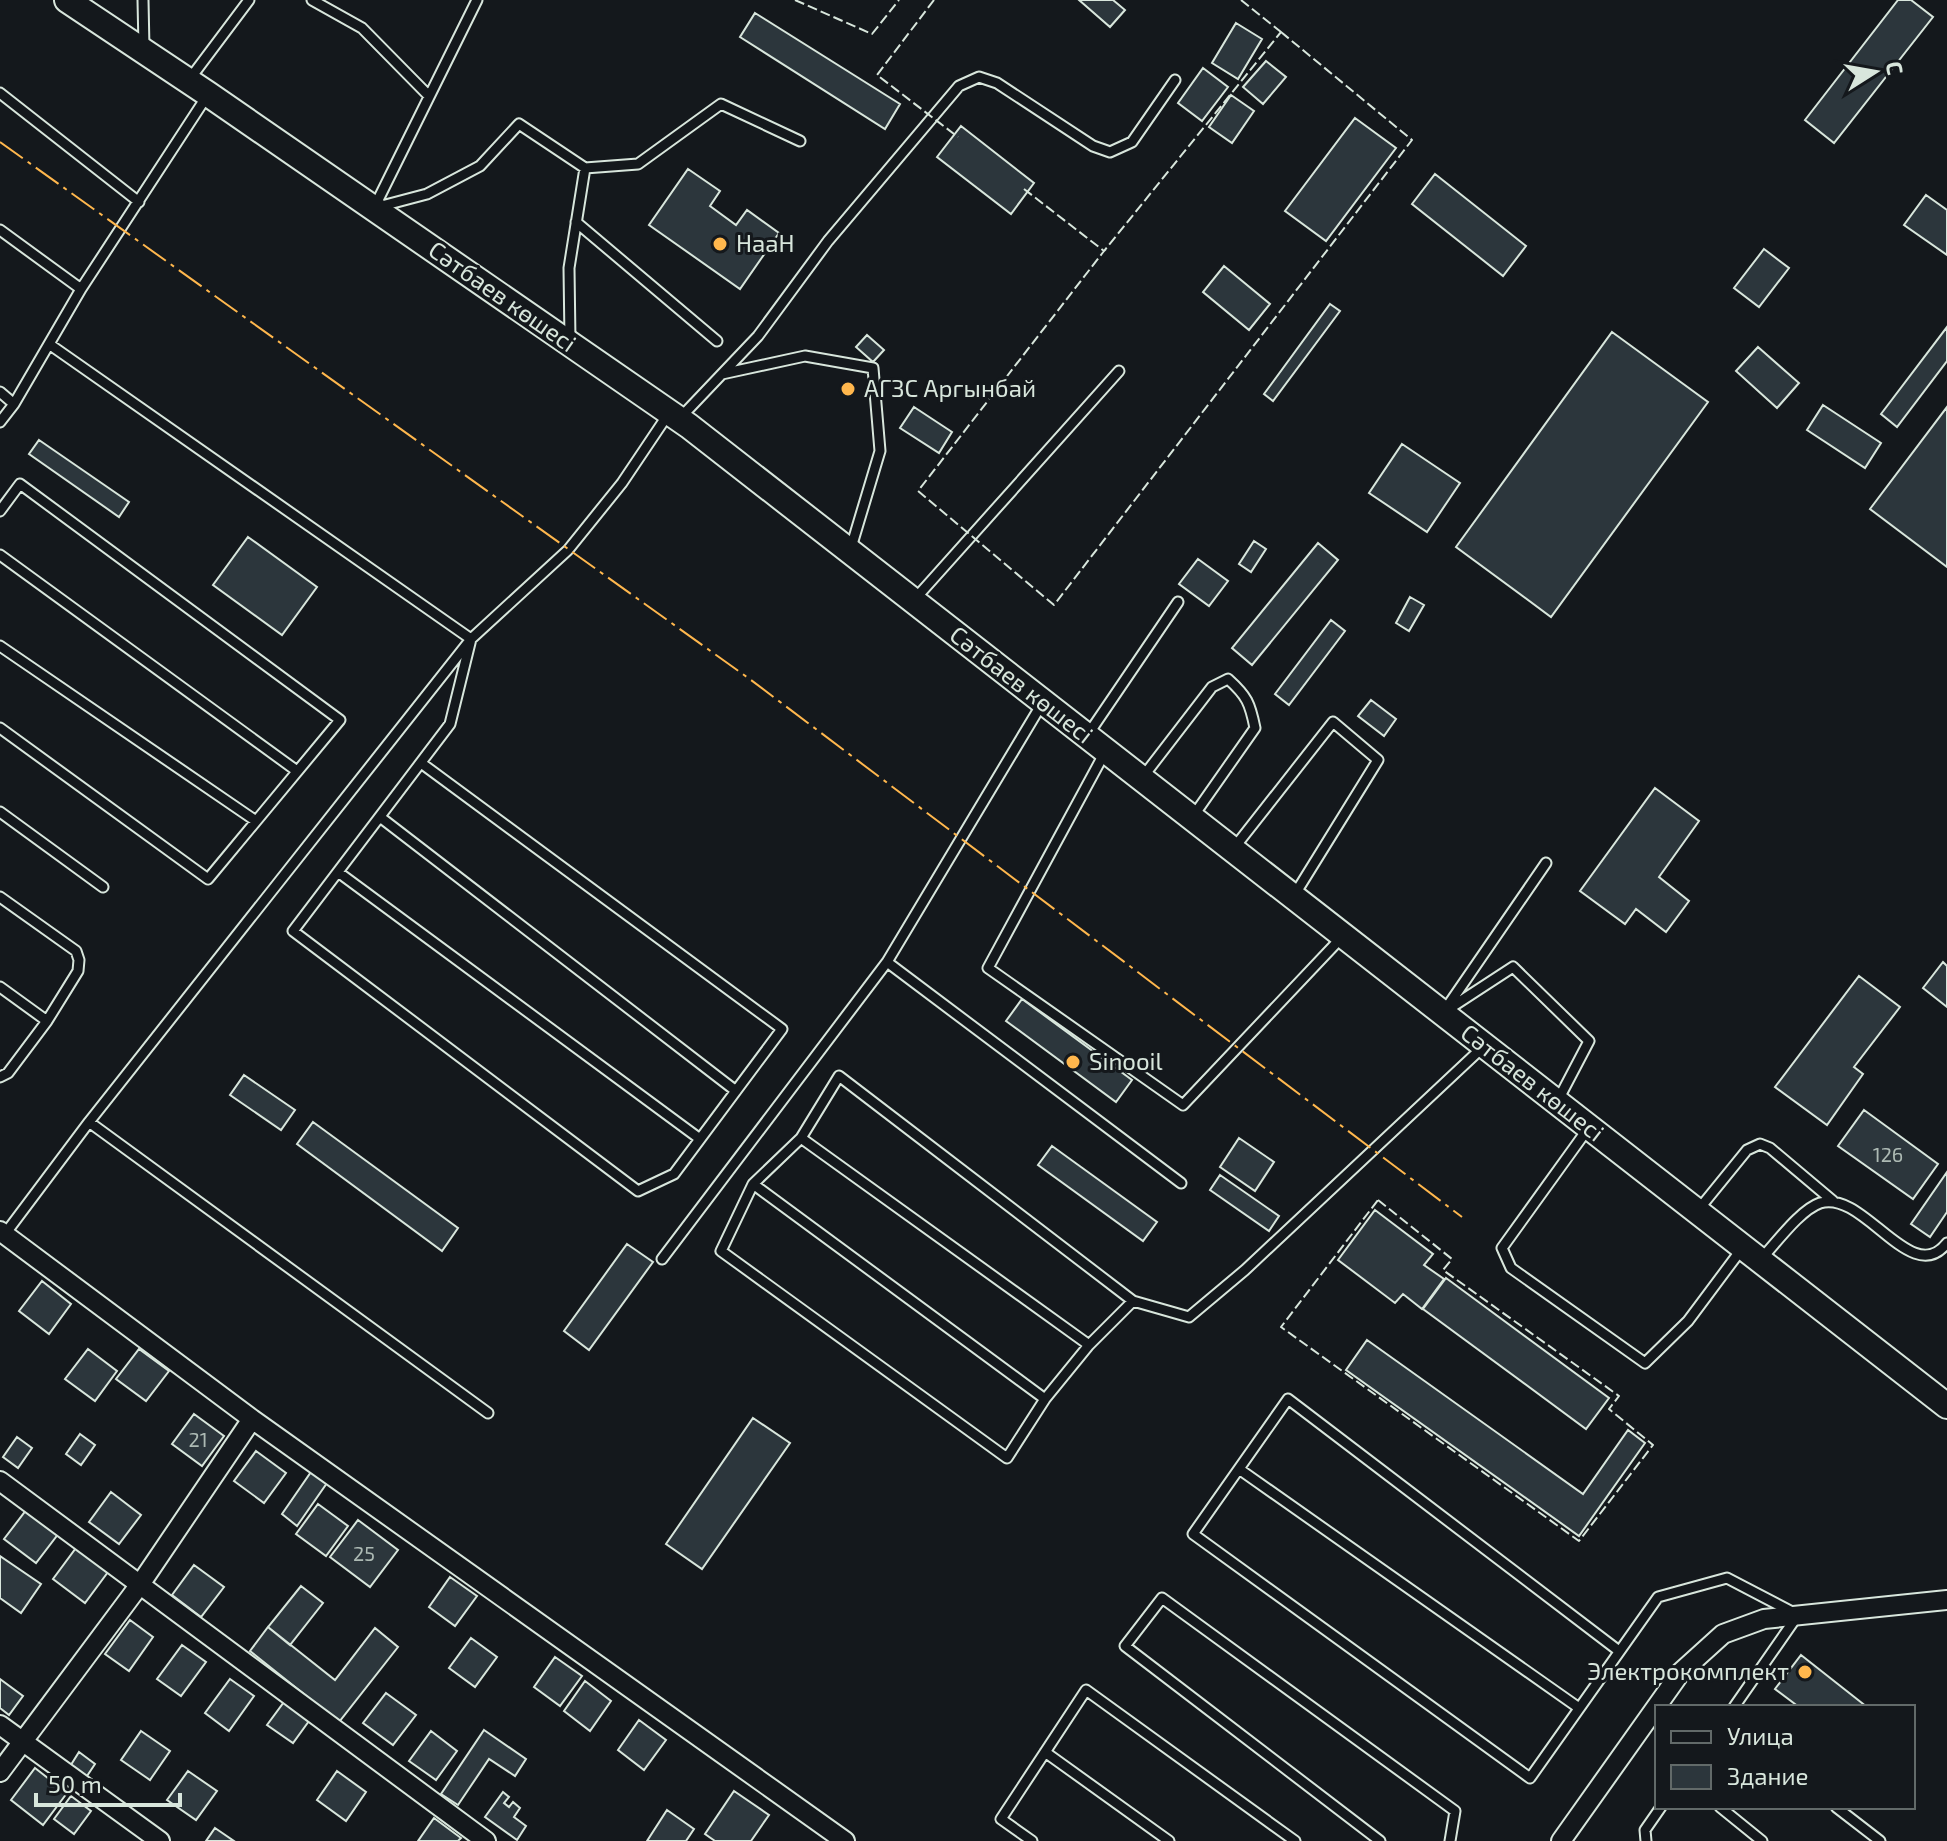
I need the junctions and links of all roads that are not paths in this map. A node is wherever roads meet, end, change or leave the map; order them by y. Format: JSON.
{"nodes":[{"id":1,"x":67,"y":0,"type":"edge"},
{"id":2,"x":143,"y":0,"type":"edge"},
{"id":3,"x":249,"y":0,"type":"edge"},
{"id":4,"x":312,"y":0,"type":"edge"},
{"id":5,"x":477,"y":0,"type":"edge"},
{"id":6,"x":144,"y":51,"type":"junction"},
{"id":7,"x":1175,"y":80,"type":"dead end"},
{"id":8,"x":198,"y":87,"type":"junction"},
{"id":9,"x":0,"y":93,"type":"edge"},
{"id":10,"x":428,"y":95,"type":"junction"},
{"id":11,"x":800,"y":141,"type":"dead end"},
{"id":12,"x":585,"y":168,"type":"junction"},
{"id":13,"x":139,"y":202,"type":"junction"},
{"id":14,"x":374,"y":208,"type":"junction"},
{"id":15,"x":576,"y":222,"type":"junction"},
{"id":16,"x":0,"y":230,"type":"edge"},
{"id":17,"x":81,"y":289,"type":"junction"},
{"id":18,"x":717,"y":341,"type":"dead end"},
{"id":19,"x":49,"y":344,"type":"junction"},
{"id":20,"x":570,"y":344,"type":"junction"},
{"id":21,"x":1119,"y":371,"type":"dead end"},
{"id":22,"x":722,"y":374,"type":"junction"},
{"id":23,"x":0,"y":392,"type":"edge"},
{"id":24,"x":14,"y":404,"type":"junction"},
{"id":25,"x":674,"y":416,"type":"junction"},
{"id":26,"x":0,"y":422,"type":"edge"},
{"id":27,"x":0,"y":511,"type":"edge"},
{"id":28,"x":850,"y":552,"type":"junction"},
{"id":29,"x":0,"y":555,"type":"edge"},
{"id":30,"x":913,"y":601,"type":"junction"},
{"id":31,"x":1178,"y":602,"type":"dead end"},
{"id":32,"x":471,"y":639,"type":"junction"},
{"id":33,"x":0,"y":646,"type":"edge"},
{"id":34,"x":1043,"y":702,"type":"junction"},
{"id":35,"x":0,"y":728,"type":"edge"},
{"id":36,"x":1096,"y":744,"type":"junction"},
{"id":37,"x":421,"y":763,"type":"junction"},
{"id":38,"x":297,"y":771,"type":"junction"},
{"id":39,"x":1141,"y":779,"type":"junction"},
{"id":40,"x":0,"y":812,"type":"edge"},
{"id":41,"x":380,"y":817,"type":"junction"},
{"id":42,"x":1192,"y":818,"type":"junction"},
{"id":43,"x":256,"y":821,"type":"junction"},
{"id":44,"x":1233,"y":850,"type":"junction"},
{"id":45,"x":1546,"y":863,"type":"dead end"},
{"id":46,"x":338,"y":872,"type":"junction"},
{"id":47,"x":103,"y":887,"type":"dead end"},
{"id":48,"x":0,"y":897,"type":"edge"},
{"id":49,"x":1293,"y":897,"type":"junction"},
{"id":50,"x":1343,"y":936,"type":"junction"},
{"id":51,"x":887,"y":962,"type":"junction"},
{"id":52,"x":0,"y":987,"type":"edge"},
{"id":53,"x":1442,"y":1013,"type":"junction"},
{"id":54,"x":47,"y":1021,"type":"junction"},
{"id":55,"x":1484,"y":1046,"type":"junction"},
{"id":56,"x":0,"y":1077,"type":"edge"},
{"id":57,"x":736,"y":1091,"type":"junction"},
{"id":58,"x":1557,"y":1102,"type":"junction"},
{"id":59,"x":89,"y":1122,"type":"junction"},
{"id":60,"x":1589,"y":1127,"type":"junction"},
{"id":61,"x":801,"y":1138,"type":"junction"},
{"id":62,"x":700,"y":1139,"type":"junction"},
{"id":63,"x":1181,"y":1183,"type":"dead end"},
{"id":64,"x":753,"y":1184,"type":"junction"},
{"id":65,"x":1833,"y":1201,"type":"junction"},
{"id":66,"x":1697,"y":1212,"type":"junction"},
{"id":67,"x":2,"y":1232,"type":"edge"},
{"id":68,"x":1947,"y":1243,"type":"edge"},
{"id":69,"x":1751,"y":1254,"type":"junction"},
{"id":70,"x":662,"y":1259,"type":"dead end"},
{"id":71,"x":1133,"y":1301,"type":"junction"},
{"id":72,"x":1089,"y":1345,"type":"junction"},
{"id":73,"x":1045,"y":1399,"type":"junction"},
{"id":74,"x":1944,"y":1400,"type":"edge"},
{"id":75,"x":488,"y":1413,"type":"dead end"},
{"id":76,"x":252,"y":1419,"type":"junction"},
{"id":77,"x":1239,"y":1469,"type":"junction"},
{"id":78,"x":0,"y":1481,"type":"edge"},
{"id":79,"x":141,"y":1583,"type":"junction"},
{"id":80,"x":1947,"y":1600,"type":"edge"},
{"id":81,"x":1798,"y":1615,"type":"junction"},
{"id":82,"x":1619,"y":1651,"type":"junction"},
{"id":83,"x":1658,"y":1705,"type":"edge"},
{"id":84,"x":1735,"y":1705,"type":"edge"},
{"id":85,"x":1579,"y":1708,"type":"junction"},
{"id":86,"x":1655,"y":1709,"type":"edge"},
{"id":87,"x":0,"y":1725,"type":"edge"},
{"id":88,"x":23,"y":1742,"type":"junction"},
{"id":89,"x":1045,"y":1752,"type":"junction"},
{"id":90,"x":0,"y":1772,"type":"edge"},
{"id":91,"x":1660,"y":1809,"type":"edge"},
{"id":92,"x":1722,"y":1809,"type":"edge"},
{"id":93,"x":1839,"y":1809,"type":"edge"},
{"id":94,"x":160,"y":1841,"type":"edge"},
{"id":95,"x":486,"y":1841,"type":"edge"},
{"id":96,"x":845,"y":1841,"type":"edge"},
{"id":97,"x":1032,"y":1841,"type":"edge"},
{"id":98,"x":1169,"y":1841,"type":"edge"},
{"id":99,"x":1295,"y":1841,"type":"edge"},
{"id":100,"x":1380,"y":1841,"type":"edge"},
{"id":101,"x":1450,"y":1841,"type":"edge"},
{"id":102,"x":1561,"y":1841,"type":"edge"},
{"id":103,"x":1646,"y":1841,"type":"edge"},
{"id":104,"x":1762,"y":1841,"type":"edge"},
{"id":105,"x":1880,"y":1841,"type":"edge"}],
"edges":[{"from":1,"to":6,"type":"main road","name":"Сәтбаев көшесі"},
{"from":2,"to":6,"type":"lane"},
{"from":3,"to":8,"type":"lane"},
{"from":4,"to":10,"type":"lane"},
{"from":5,"to":10,"type":"lane"},
{"from":6,"to":8,"type":"main road","name":"Сәтбаев көшесі"},
{"from":7,"to":22,"type":"lane"},
{"from":8,"to":13,"type":"lane"},
{"from":8,"to":14,"type":"main road","name":"Сәтбаев көшесі"},
{"from":9,"to":13,"type":"lane"},
{"from":10,"to":14,"type":"lane"},
{"from":11,"to":12,"type":"lane"},
{"from":12,"to":14,"type":"lane"},
{"from":12,"to":15,"type":"lane"},
{"from":13,"to":17,"type":"lane"},
{"from":14,"to":20,"type":"main road","name":"Сәтбаев көшесі"},
{"from":15,"to":18,"type":"lane"},
{"from":15,"to":20,"type":"lane"},
{"from":16,"to":17,"type":"lane"},
{"from":17,"to":19,"type":"lane"},
{"from":19,"to":24,"type":"lane"},
{"from":19,"to":32,"type":"lane"},
{"from":20,"to":25,"type":"main road","name":"Сәтбаев көшесі"},
{"from":21,"to":30,"type":"lane"},
{"from":22,"to":25,"type":"lane"},
{"from":22,"to":28,"type":"lane"},
{"from":23,"to":24,"type":"lane"},
{"from":24,"to":26,"type":"lane"},
{"from":25,"to":28,"type":"main road","name":"Сәтбаев көшесі"},
{"from":25,"to":32,"type":"lane"},
{"from":27,"to":38,"type":"lane"},
{"from":28,"to":30,"type":"main road","name":"Сәтбаев көшесі"},
{"from":29,"to":38,"type":"lane"},
{"from":30,"to":34,"type":"main road","name":"Сәтбаев көшесі"},
{"from":31,"to":36,"type":"lane"},
{"from":32,"to":37,"type":"lane"},
{"from":32,"to":59,"type":"lane"},
{"from":33,"to":43,"type":"lane"},
{"from":34,"to":36,"type":"main road","name":"Сәтбаев көшесі"},
{"from":34,"to":51,"type":"lane"},
{"from":35,"to":43,"type":"lane"},
{"from":36,"to":39,"type":"main road","name":"Сәтбаев көшесі"},
{"from":36,"to":50,"type":"lane"},
{"from":37,"to":41,"type":"lane"},
{"from":37,"to":57,"type":"lane"},
{"from":38,"to":43,"type":"lane"},
{"from":39,"to":42,"type":"main road","name":"Сәтбаев көшесі"},
{"from":39,"to":42,"type":"lane"},
{"from":40,"to":47,"type":"lane"},
{"from":41,"to":46,"type":"lane"},
{"from":41,"to":57,"type":"lane"},
{"from":42,"to":44,"type":"main road","name":"Сәтбаев көшесі"},
{"from":44,"to":49,"type":"main road","name":"Сәтбаев көшесі"},
{"from":44,"to":49,"type":"lane"},
{"from":45,"to":53,"type":"lane"},
{"from":46,"to":62,"type":"lane"},
{"from":46,"to":62,"type":"lane"},
{"from":48,"to":54,"type":"lane"},
{"from":49,"to":50,"type":"main road","name":"Сәтбаев көшесі"},
{"from":50,"to":53,"type":"main road","name":"Сәтбаев көшесі"},
{"from":51,"to":63,"type":"lane"},
{"from":51,"to":70,"type":"lane"},
{"from":52,"to":54,"type":"lane"},
{"from":53,"to":55,"type":"main road","name":"Сәтбаев көшесі"},
{"from":53,"to":58,"type":"lane"},
{"from":54,"to":56,"type":"lane"},
{"from":55,"to":58,"type":"main road","name":"Сәтбаев көшесі"},
{"from":55,"to":71,"type":"lane"},
{"from":57,"to":62,"type":"lane"},
{"from":58,"to":60,"type":"main road","name":"Сәтбаев көшесі"},
{"from":59,"to":67,"type":"lane"},
{"from":59,"to":75,"type":"lane"},
{"from":60,"to":66,"type":"main road","name":"Сәтбаев көшесі"},
{"from":60,"to":69,"type":"lane"},
{"from":61,"to":64,"type":"lane"},
{"from":61,"to":71,"type":"lane"},
{"from":61,"to":72,"type":"lane"},
{"from":64,"to":73,"type":"lane"},
{"from":64,"to":73,"type":"lane"},
{"from":65,"to":66,"type":"lane"},
{"from":65,"to":68,"type":"lane"},
{"from":65,"to":69,"type":"lane"},
{"from":66,"to":69,"type":"main road","name":"Сәтбаев көшесі"},
{"from":67,"to":76,"type":"street"},
{"from":69,"to":74,"type":"main road","name":"Сәтбаев көшесі"},
{"from":71,"to":72,"type":"lane"},
{"from":72,"to":73,"type":"lane"},
{"from":76,"to":79,"type":"street"},
{"from":76,"to":96,"type":"street"},
{"from":77,"to":82,"type":"lane"},
{"from":77,"to":85,"type":"lane"},
{"from":77,"to":85,"type":"lane"},
{"from":78,"to":79,"type":"street"},
{"from":79,"to":88,"type":"street"},
{"from":79,"to":95,"type":"street"},
{"from":80,"to":81,"type":"street"},
{"from":81,"to":82,"type":"lane"},
{"from":81,"to":83,"type":"street"},
{"from":81,"to":84,"type":"lane"},
{"from":82,"to":85,"type":"lane"},
{"from":86,"to":102,"type":"street"},
{"from":87,"to":88,"type":"street"},
{"from":88,"to":90,"type":"street"},
{"from":88,"to":94,"type":"street"},
{"from":89,"to":97,"type":"lane"},
{"from":89,"to":98,"type":"lane"},
{"from":89,"to":99,"type":"lane"},
{"from":91,"to":103,"type":"lane"},
{"from":92,"to":104,"type":"lane"},
{"from":93,"to":105,"type":"lane"},
{"from":100,"to":101,"type":"lane"}]}
